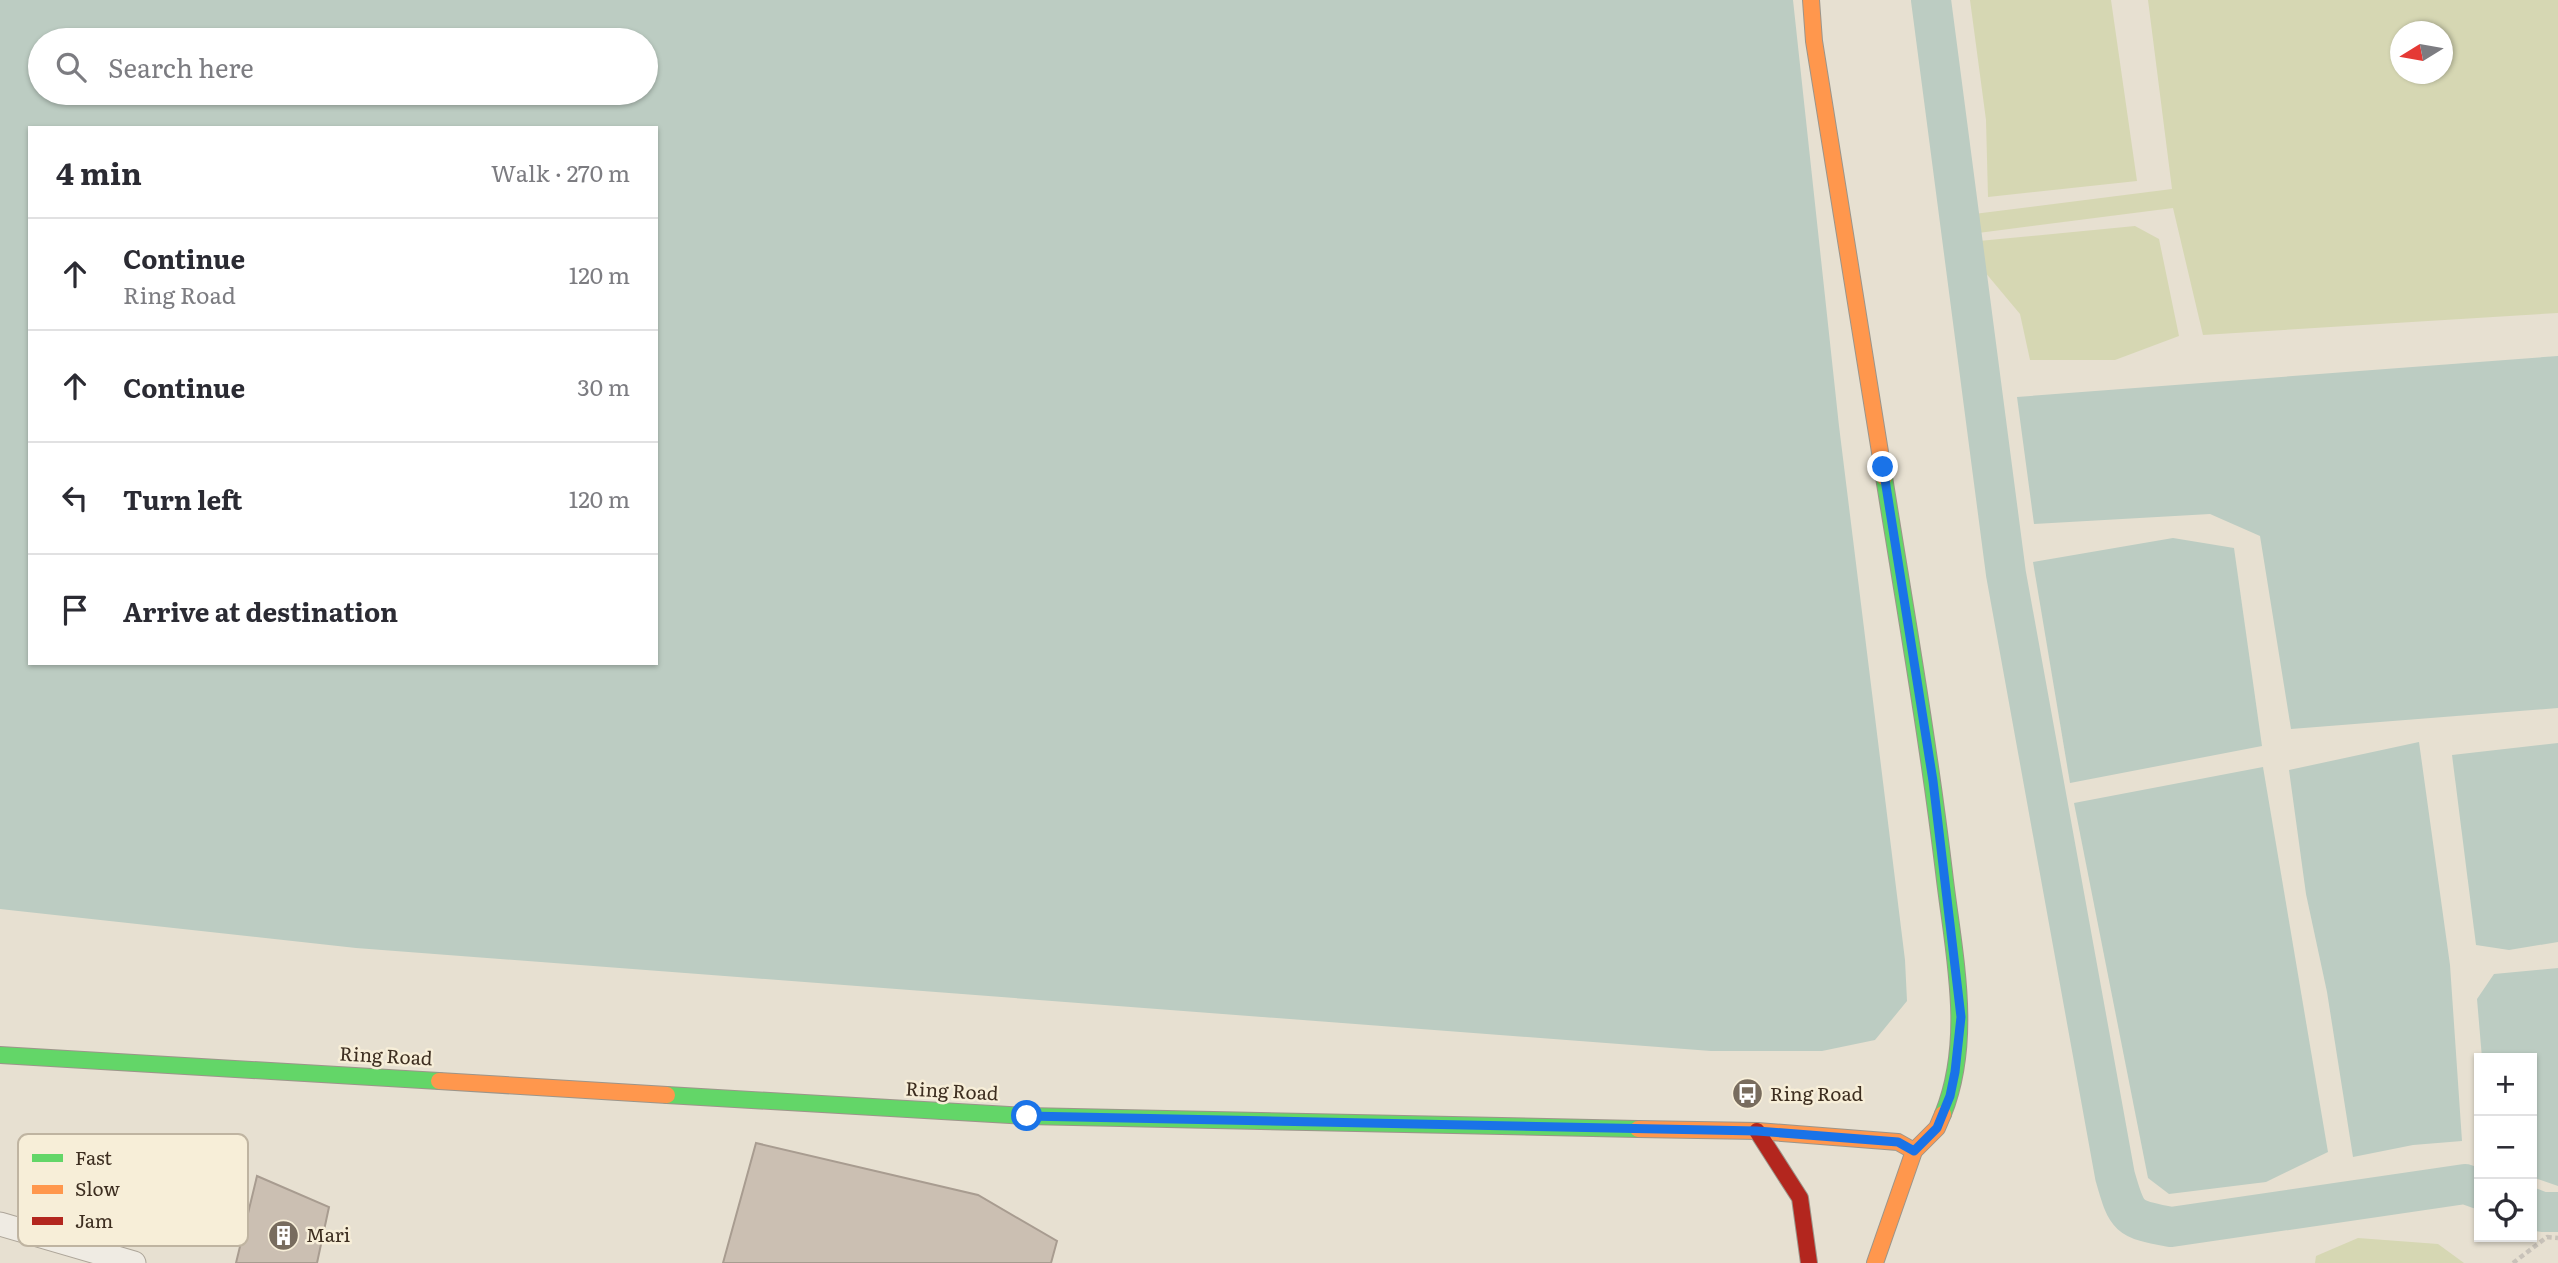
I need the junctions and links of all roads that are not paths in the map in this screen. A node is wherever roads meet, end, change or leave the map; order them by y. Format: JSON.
{"nodes":[{"id":1,"x":1811,"y":0,"type":"edge"},
{"id":2,"x":0,"y":1055,"type":"edge"},
{"id":3,"x":1757,"y":1131,"type":"junction"},
{"id":4,"x":1914,"y":1151,"type":"junction"},
{"id":5,"x":0,"y":1224,"type":"edge"},
{"id":6,"x":18,"y":1229,"type":"edge"},
{"id":7,"x":76,"y":1246,"type":"edge"},
{"id":8,"x":134,"y":1263,"type":"edge"},
{"id":9,"x":1809,"y":1263,"type":"edge"},
{"id":10,"x":1875,"y":1263,"type":"edge"}],
"edges":[{"from":1,"to":4,"type":"street"},
{"from":2,"to":3,"type":"street","name":"Ring Road"},
{"from":3,"to":4,"type":"street","name":"Ring Road"},
{"from":3,"to":9,"type":"street"},
{"from":4,"to":10,"type":"street"},
{"from":5,"to":6,"type":"lane"},
{"from":7,"to":8,"type":"lane"}]}
